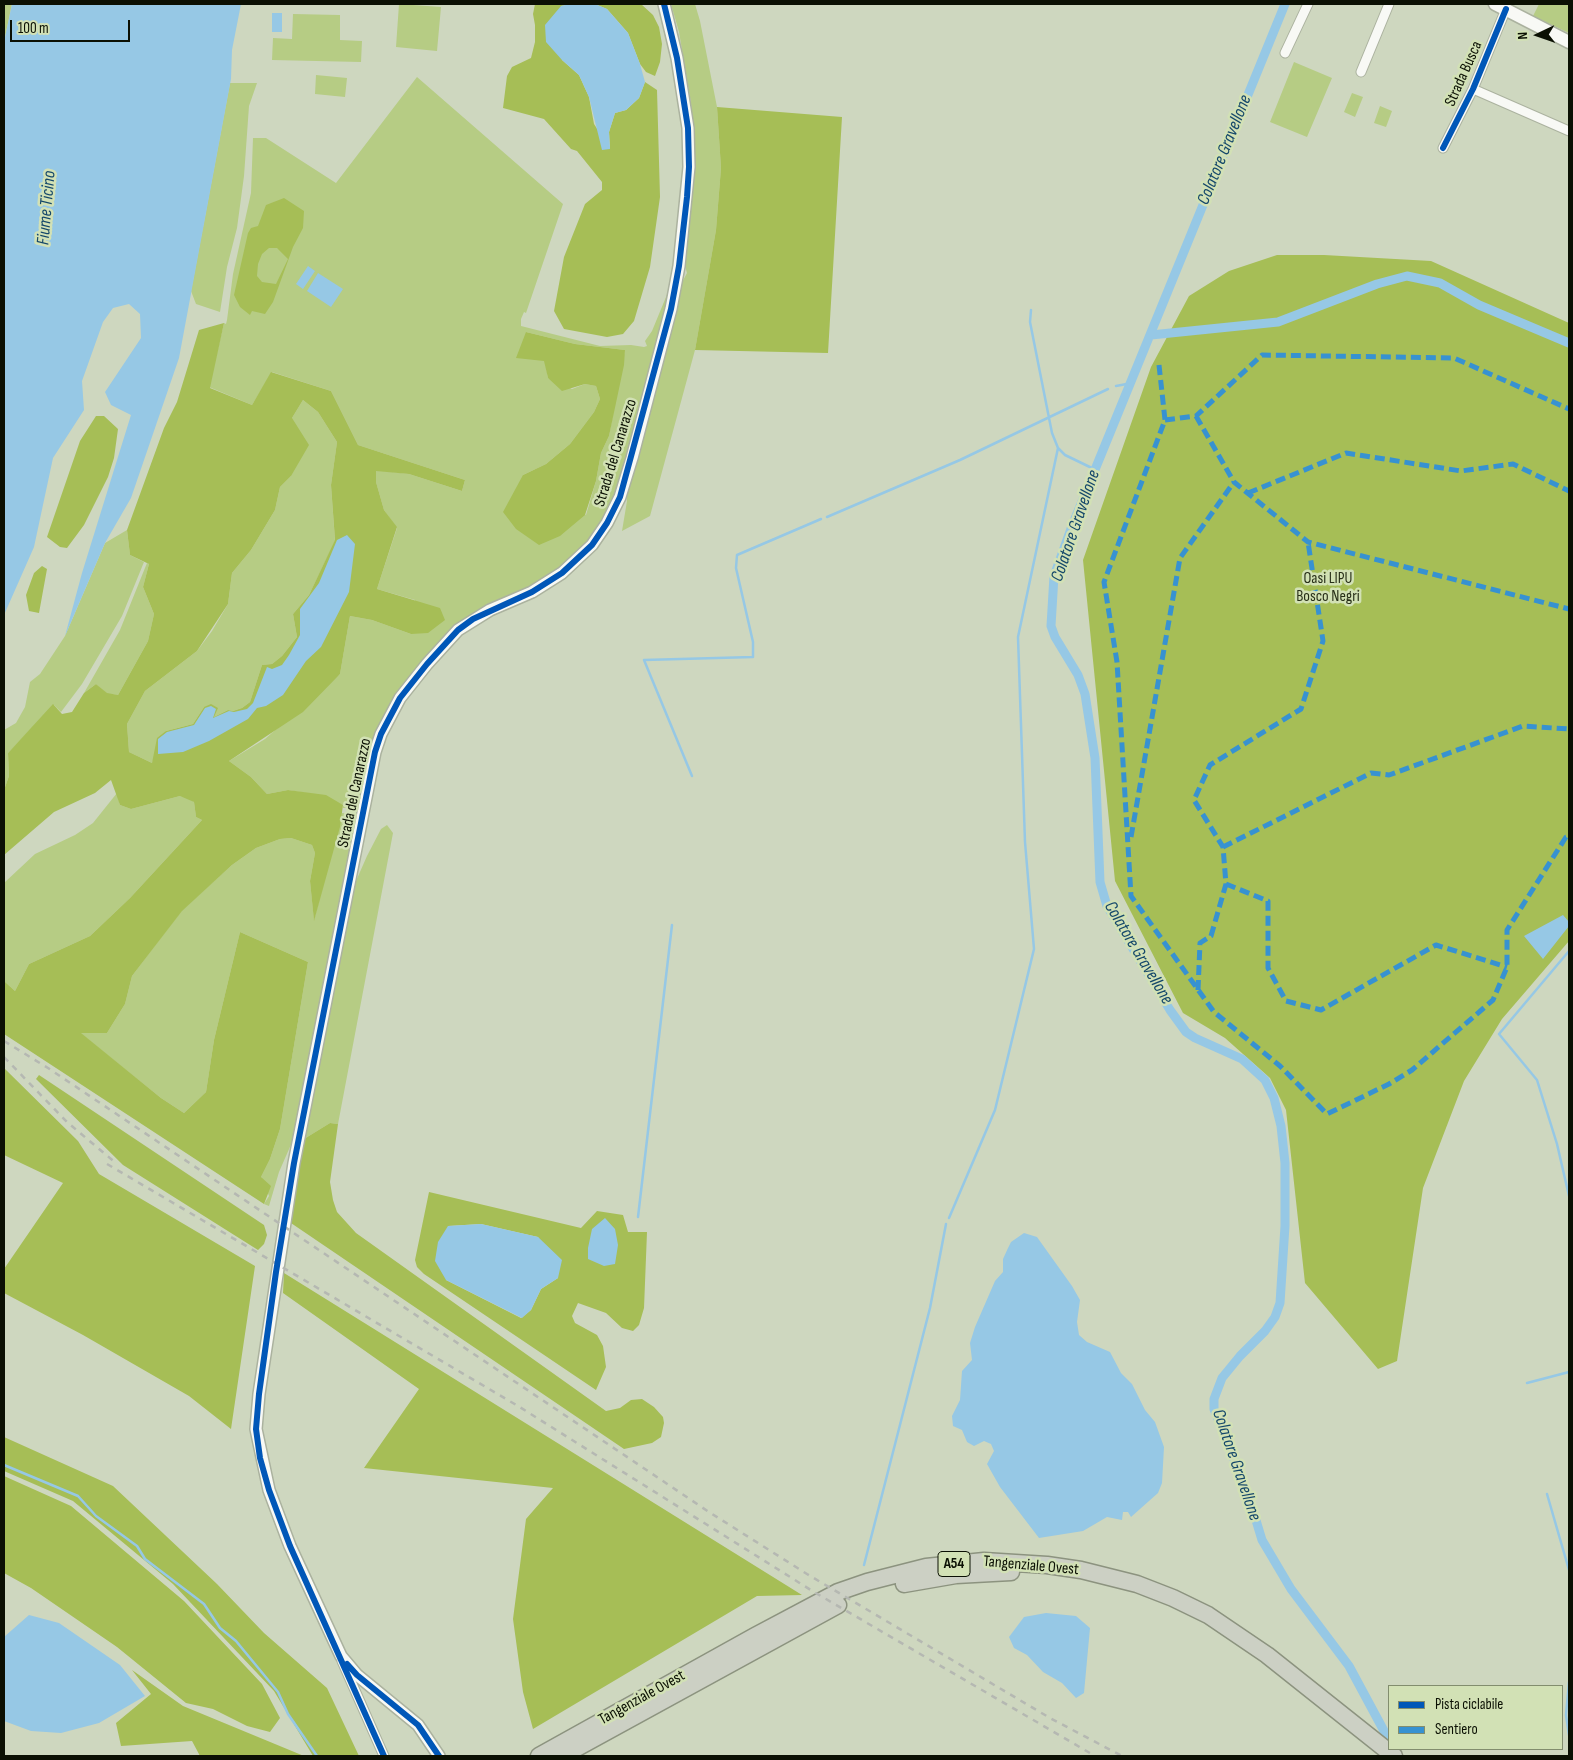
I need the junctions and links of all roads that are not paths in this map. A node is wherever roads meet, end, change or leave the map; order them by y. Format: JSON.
{"nodes":[{"id":1,"x":664,"y":4,"type":"edge"},
{"id":2,"x":1308,"y":4,"type":"edge"},
{"id":3,"x":1389,"y":4,"type":"edge"},
{"id":4,"x":1501,"y":6,"type":"edge"},
{"id":5,"x":1569,"y":42,"type":"edge"},
{"id":6,"x":1285,"y":53,"type":"dead end"},
{"id":7,"x":1361,"y":72,"type":"dead end"},
{"id":8,"x":1474,"y":89,"type":"junction"},
{"id":9,"x":1569,"y":131,"type":"edge"},
{"id":10,"x":1444,"y":148,"type":"dead end"},
{"id":11,"x":340,"y":1656,"type":"junction"},
{"id":12,"x":368,"y":1684,"type":"junction"},
{"id":13,"x":358,"y":1699,"type":"junction"},
{"id":14,"x":1365,"y":1739,"type":"junction"},
{"id":15,"x":384,"y":1756,"type":"edge"},
{"id":16,"x":440,"y":1756,"type":"edge"},
{"id":17,"x":538,"y":1756,"type":"edge"},
{"id":18,"x":562,"y":1756,"type":"edge"},
{"id":19,"x":1378,"y":1756,"type":"edge"},
{"id":20,"x":1394,"y":1756,"type":"edge"}],
"edges":[{"from":1,"to":11,"type":"street","name":"Strada del Canarazzo"},
{"from":2,"to":6,"type":"street"},
{"from":3,"to":7,"type":"street"},
{"from":4,"to":5,"type":"main road"},
{"from":4,"to":8,"type":"street","name":"Strada Busca"},
{"from":8,"to":9,"type":"street"},
{"from":8,"to":10,"type":"street","name":"Strada Busca"},
{"from":11,"to":12,"type":"street"},
{"from":11,"to":13,"type":"street"},
{"from":12,"to":13,"type":"street"},
{"from":12,"to":16,"type":"street"},
{"from":13,"to":15,"type":"street"},
{"from":14,"to":17,"type":"highway","name":"Tangenziale Ovest","number":"A54"},
{"from":14,"to":18,"type":"highway","name":"Tangenziale Ovest","number":"A54"},
{"from":14,"to":19,"type":"highway","name":"Tangenziale Ovest","number":"A54"},
{"from":14,"to":20,"type":"highway","name":"Tangenziale Ovest","number":"A54"}]}
